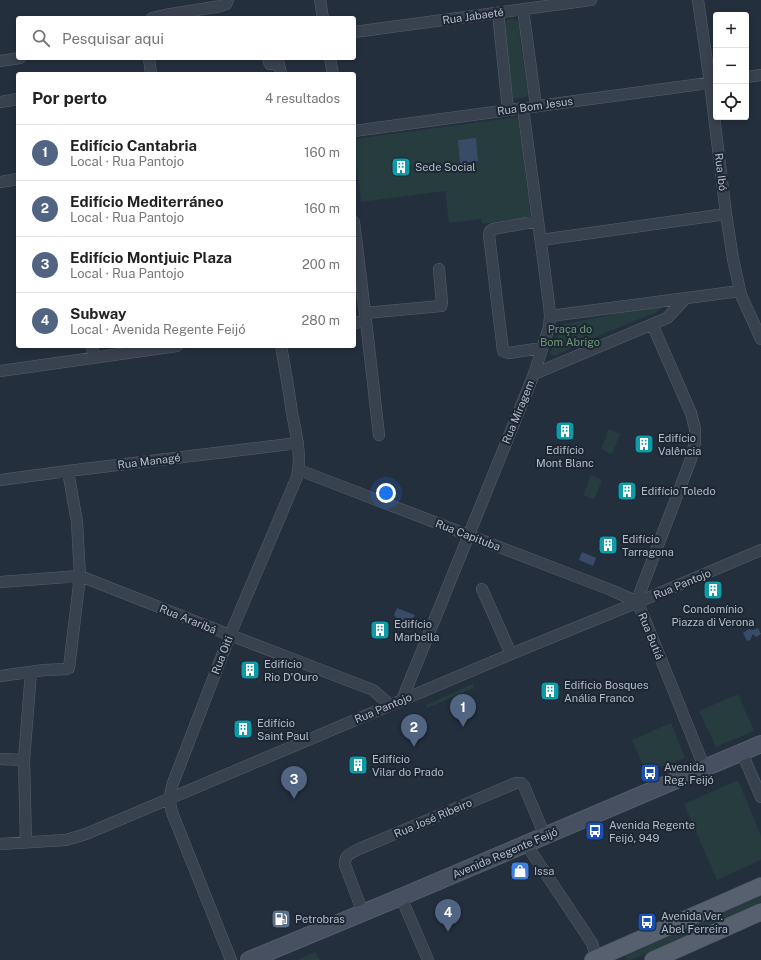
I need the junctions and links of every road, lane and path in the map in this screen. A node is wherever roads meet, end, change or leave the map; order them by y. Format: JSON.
{"nodes":[{"id":1,"x":228,"y":0,"type":"edge"},
{"id":2,"x":320,"y":0,"type":"edge"},
{"id":3,"x":591,"y":0,"type":"edge"},
{"id":4,"x":698,"y":0,"type":"edge"},
{"id":5,"x":504,"y":8,"type":"edge"},
{"id":6,"x":523,"y":9,"type":"junction"},
{"id":7,"x":158,"y":16,"type":"edge"},
{"id":8,"x":323,"y":16,"type":"edge"},
{"id":9,"x":356,"y":32,"type":"edge"},
{"id":10,"x":16,"y":59,"type":"edge"},
{"id":11,"x":149,"y":60,"type":"edge"},
{"id":12,"x":268,"y":60,"type":"edge"},
{"id":13,"x":330,"y":60,"type":"edge"},
{"id":14,"x":0,"y":61,"type":"edge"},
{"id":15,"x":151,"y":72,"type":"edge"},
{"id":16,"x":281,"y":72,"type":"edge"},
{"id":17,"x":333,"y":72,"type":"edge"},
{"id":18,"x":761,"y":75,"type":"edge"},
{"id":19,"x":749,"y":77,"type":"edge"},
{"id":20,"x":713,"y":82,"type":"edge"},
{"id":21,"x":713,"y":84,"type":"edge"},
{"id":22,"x":16,"y":99,"type":"edge"},
{"id":23,"x":0,"y":102,"type":"edge"},
{"id":24,"x":536,"y":106,"type":"junction"},
{"id":25,"x":523,"y":108,"type":"junction"},
{"id":26,"x":508,"y":110,"type":"junction"},
{"id":27,"x":356,"y":131,"type":"edge"},
{"id":28,"x":16,"y":179,"type":"edge"},
{"id":29,"x":0,"y":182,"type":"edge"},
{"id":30,"x":726,"y":214,"type":"junction"},
{"id":31,"x":538,"y":221,"type":"junction"},
{"id":32,"x":541,"y":240,"type":"junction"},
{"id":33,"x":356,"y":255,"type":"edge"},
{"id":34,"x":439,"y":269,"type":"dead end"},
{"id":35,"x":357,"y":272,"type":"edge"},
{"id":36,"x":740,"y":291,"type":"junction"},
{"id":37,"x":686,"y":298,"type":"junction"},
{"id":38,"x":550,"y":316,"type":"junction"},
{"id":39,"x":366,"y":317,"type":"junction"},
{"id":40,"x":356,"y":321,"type":"edge"},
{"id":41,"x":652,"y":324,"type":"junction"},
{"id":42,"x":761,"y":338,"type":"edge"},
{"id":43,"x":92,"y":348,"type":"edge"},
{"id":44,"x":163,"y":348,"type":"edge"},
{"id":45,"x":281,"y":348,"type":"edge"},
{"id":46,"x":542,"y":348,"type":"junction"},
{"id":47,"x":94,"y":358,"type":"junction"},
{"id":48,"x":0,"y":371,"type":"edge"},
{"id":49,"x":534,"y":374,"type":"junction"},
{"id":50,"x":379,"y":435,"type":"dead end"},
{"id":51,"x":298,"y":443,"type":"junction"},
{"id":52,"x":299,"y":470,"type":"junction"},
{"id":53,"x":68,"y":471,"type":"junction"},
{"id":54,"x":0,"y":480,"type":"edge"},
{"id":55,"x":469,"y":535,"type":"junction"},
{"id":56,"x":761,"y":550,"type":"edge"},
{"id":57,"x":80,"y":576,"type":"junction"},
{"id":58,"x":0,"y":582,"type":"edge"},
{"id":59,"x":482,"y":589,"type":"dead end"},
{"id":60,"x":636,"y":603,"type":"junction"},
{"id":61,"x":230,"y":635,"type":"junction"},
{"id":62,"x":511,"y":654,"type":"junction"},
{"id":63,"x":31,"y":672,"type":"junction"},
{"id":64,"x":0,"y":676,"type":"edge"},
{"id":65,"x":402,"y":700,"type":"junction"},
{"id":66,"x":390,"y":705,"type":"junction"},
{"id":67,"x":761,"y":744,"type":"edge"},
{"id":68,"x":742,"y":753,"type":"junction"},
{"id":69,"x":0,"y":758,"type":"edge"},
{"id":70,"x":24,"y":760,"type":"junction"},
{"id":71,"x":705,"y":769,"type":"junction"},
{"id":72,"x":761,"y":797,"type":"edge"},
{"id":73,"x":169,"y":798,"type":"junction"},
{"id":74,"x":544,"y":836,"type":"junction"},
{"id":75,"x":26,"y":842,"type":"junction"},
{"id":76,"x":0,"y":844,"type":"edge"},
{"id":77,"x":526,"y":844,"type":"junction"},
{"id":78,"x":761,"y":886,"type":"edge"},
{"id":79,"x":401,"y":897,"type":"junction"},
{"id":80,"x":761,"y":912,"type":"edge"},
{"id":81,"x":363,"y":913,"type":"junction"},
{"id":82,"x":596,"y":959,"type":"edge"},
{"id":83,"x":231,"y":960,"type":"edge"},
{"id":84,"x":249,"y":960,"type":"edge"},
{"id":85,"x":428,"y":960,"type":"edge"},
{"id":86,"x":653,"y":960,"type":"edge"}],
"edges":[{"from":1,"to":7,"type":"street"},
{"from":2,"to":8,"type":"street"},
{"from":3,"to":6,"type":"street","name":"Rua Jabaeté"},
{"from":4,"to":20,"type":"street","name":"Rua Ibó"},
{"from":5,"to":6,"type":"street","name":"Rua Jabaeté"},
{"from":5,"to":9,"type":"street","name":"Rua Jabaeté"},
{"from":5,"to":26,"type":"street"},
{"from":6,"to":24,"type":"street"},
{"from":10,"to":14,"type":"street"},
{"from":11,"to":15,"type":"street"},
{"from":12,"to":16,"type":"street"},
{"from":13,"to":17,"type":"street"},
{"from":18,"to":19,"type":"street"},
{"from":20,"to":24,"type":"street","name":"Rua Bom Jesus"},
{"from":21,"to":30,"type":"street","name":"Rua Ibó"},
{"from":22,"to":23,"type":"street"},
{"from":24,"to":25,"type":"street","name":"Rua Bom Jesus"},
{"from":25,"to":26,"type":"street","name":"Rua Bom Jesus"},
{"from":25,"to":31,"type":"street","name":"Rua Miragem"},
{"from":26,"to":27,"type":"street","name":"Rua Bom Jesus"},
{"from":28,"to":29,"type":"street"},
{"from":30,"to":32,"type":"street"},
{"from":30,"to":36,"type":"street","name":"Rua Ibó"},
{"from":31,"to":32,"type":"street","name":"Rua Miragem"},
{"from":31,"to":46,"type":"street"},
{"from":32,"to":38,"type":"street","name":"Rua Miragem"},
{"from":33,"to":35,"type":"street"},
{"from":34,"to":39,"type":"street"},
{"from":35,"to":39,"type":"street"},
{"from":36,"to":37,"type":"street"},
{"from":36,"to":42,"type":"street","name":"Rua Ibó"},
{"from":37,"to":38,"type":"street"},
{"from":37,"to":41,"type":"street"},
{"from":38,"to":46,"type":"street","name":"Rua Miragem"},
{"from":39,"to":40,"type":"street"},
{"from":39,"to":50,"type":"street"},
{"from":41,"to":49,"type":"street"},
{"from":41,"to":60,"type":"street","name":"Rua Butiá"},
{"from":43,"to":47,"type":"street"},
{"from":44,"to":47,"type":"street"},
{"from":45,"to":51,"type":"street","name":"Rua Oiti"},
{"from":46,"to":49,"type":"street","name":"Rua Miragem"},
{"from":47,"to":48,"type":"street"},
{"from":49,"to":55,"type":"street","name":"Rua Miragem"},
{"from":51,"to":52,"type":"street","name":"Rua Oiti"},
{"from":51,"to":53,"type":"street","name":"Rua Managé"},
{"from":52,"to":55,"type":"street","name":"Rua Capituba"},
{"from":52,"to":61,"type":"street","name":"Rua Oiti"},
{"from":53,"to":54,"type":"street","name":"Rua Managé"},
{"from":53,"to":57,"type":"street"},
{"from":55,"to":60,"type":"street","name":"Rua Capituba"},
{"from":55,"to":65,"type":"street","name":"Rua Miragem"},
{"from":56,"to":60,"type":"street","name":"Rua Pantojo"},
{"from":57,"to":58,"type":"street","name":"Rua Araribá"},
{"from":57,"to":61,"type":"street","name":"Rua Araribá"},
{"from":57,"to":63,"type":"street"},
{"from":59,"to":62,"type":"street"},
{"from":60,"to":62,"type":"street","name":"Rua Pantojo"},
{"from":60,"to":71,"type":"street","name":"Rua Butiá"},
{"from":61,"to":66,"type":"street","name":"Rua Araribá"},
{"from":61,"to":73,"type":"street","name":"Rua Oiti"},
{"from":62,"to":65,"type":"street","name":"Rua Pantojo"},
{"from":63,"to":64,"type":"street"},
{"from":63,"to":70,"type":"street"},
{"from":65,"to":66,"type":"street","name":"Rua Pantojo"},
{"from":66,"to":73,"type":"street","name":"Rua Pantojo"},
{"from":67,"to":68,"type":"main road","name":"Avenida Regente Feijó"},
{"from":68,"to":71,"type":"main road","name":"Avenida Regente Feijó"},
{"from":68,"to":72,"type":"street"},
{"from":69,"to":70,"type":"street"},
{"from":70,"to":75,"type":"street"},
{"from":71,"to":74,"type":"main road","name":"Avenida Regente Feijó"},
{"from":73,"to":75,"type":"street","name":"Rua Pantojo"},
{"from":73,"to":83,"type":"street"},
{"from":74,"to":77,"type":"main road","name":"Avenida Regente Feijó"},
{"from":74,"to":81,"type":"street","name":"Rua José Ribeiro"},
{"from":75,"to":76,"type":"street","name":"Rua Pantojo"},
{"from":77,"to":79,"type":"main road","name":"Avenida Regente Feijó"},
{"from":77,"to":82,"type":"street"},
{"from":78,"to":82,"type":"main road"},
{"from":79,"to":81,"type":"main road","name":"Avenida Regente Feijó"},
{"from":79,"to":85,"type":"street"},
{"from":80,"to":86,"type":"main road"},
{"from":81,"to":84,"type":"main road","name":"Avenida Regente Feijó"}]}
